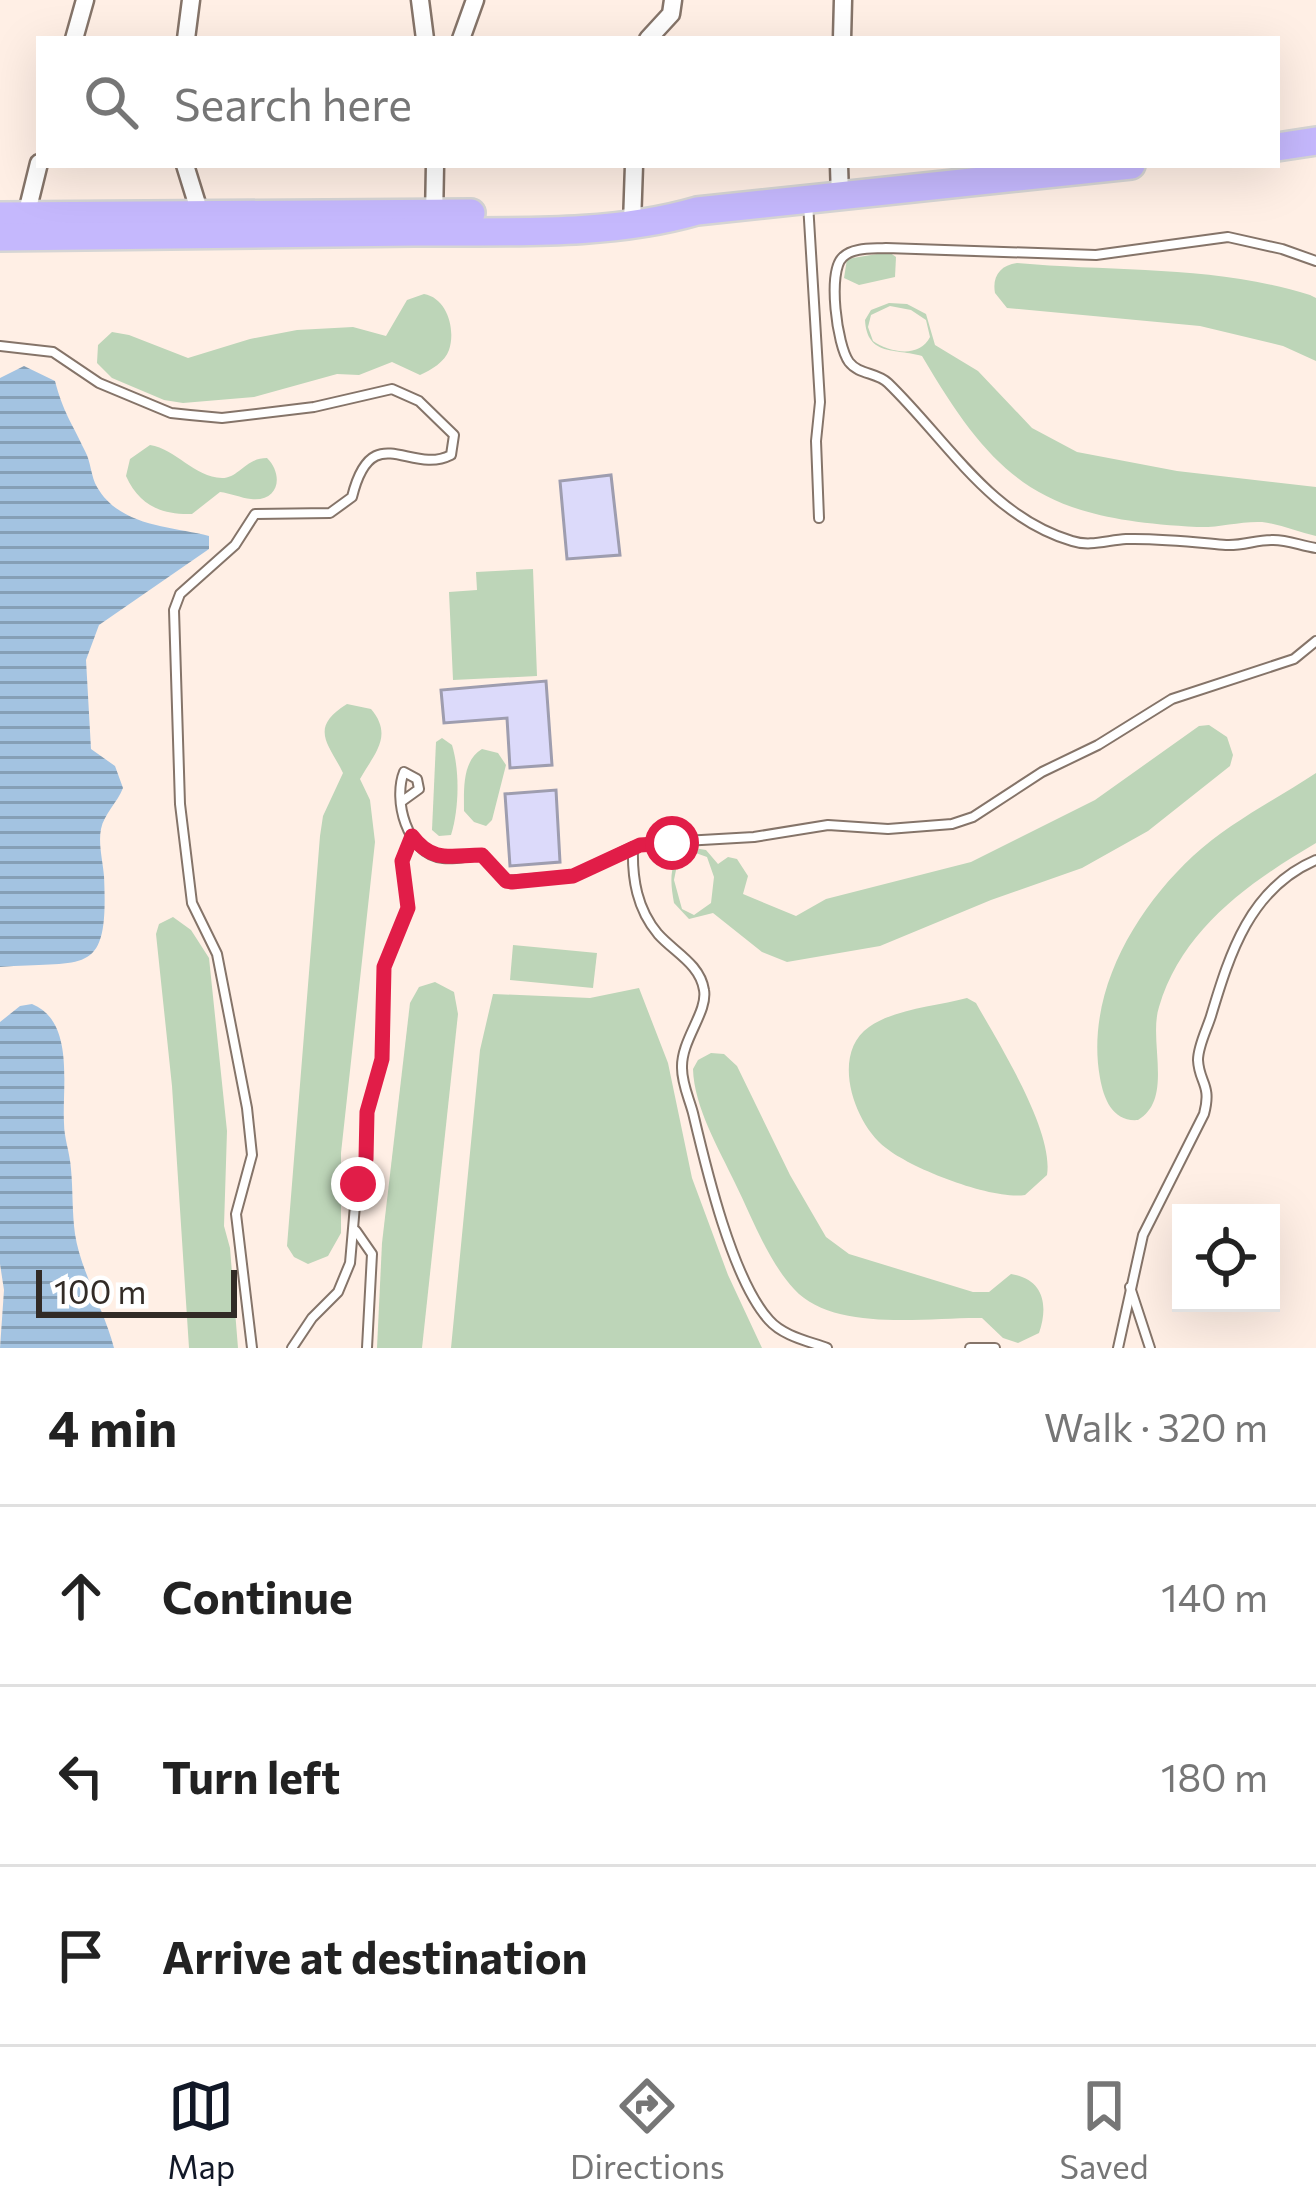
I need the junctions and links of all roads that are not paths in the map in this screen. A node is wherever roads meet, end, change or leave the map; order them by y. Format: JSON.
{"nodes":[{"id":1,"x":86,"y":0,"type":"edge"},
{"id":2,"x":191,"y":0,"type":"edge"},
{"id":3,"x":420,"y":0,"type":"edge"},
{"id":4,"x":476,"y":0,"type":"edge"},
{"id":5,"x":674,"y":0,"type":"edge"},
{"id":6,"x":843,"y":0,"type":"edge"},
{"id":7,"x":75,"y":36,"type":"edge"},
{"id":8,"x":186,"y":36,"type":"edge"},
{"id":9,"x":424,"y":36,"type":"edge"},
{"id":10,"x":462,"y":36,"type":"edge"},
{"id":11,"x":651,"y":36,"type":"edge"},
{"id":12,"x":842,"y":36,"type":"edge"},
{"id":13,"x":1316,"y":141,"type":"edge"},
{"id":14,"x":1280,"y":147,"type":"edge"},
{"id":15,"x":37,"y":168,"type":"edge"},
{"id":16,"x":186,"y":168,"type":"edge"},
{"id":17,"x":435,"y":168,"type":"edge"},
{"id":18,"x":634,"y":168,"type":"edge"},
{"id":19,"x":839,"y":168,"type":"edge"},
{"id":20,"x":1104,"y":168,"type":"edge"},
{"id":21,"x":840,"y":197,"type":"junction"},
{"id":22,"x":808,"y":200,"type":"junction"},
{"id":23,"x":632,"y":216,"type":"junction"},
{"id":24,"x":434,"y":223,"type":"junction"},
{"id":25,"x":203,"y":225,"type":"junction"},
{"id":26,"x":12,"y":226,"type":"edge"},
{"id":27,"x":1316,"y":261,"type":"edge"},
{"id":28,"x":0,"y":346,"type":"edge"},
{"id":29,"x":819,"y":518,"type":"dead end"},
{"id":30,"x":1316,"y":548,"type":"edge"},
{"id":31,"x":1316,"y":641,"type":"edge"},
{"id":32,"x":401,"y":802,"type":"dead end"},
{"id":33,"x":412,"y":836,"type":"junction"},
{"id":34,"x":634,"y":848,"type":"junction"},
{"id":35,"x":1316,"y":860,"type":"edge"},
{"id":36,"x":355,"y":1231,"type":"junction"},
{"id":37,"x":1130,"y":1285,"type":"junction"},
{"id":38,"x":252,"y":1348,"type":"edge"},
{"id":39,"x":292,"y":1348,"type":"edge"},
{"id":40,"x":367,"y":1348,"type":"edge"},
{"id":41,"x":827,"y":1348,"type":"edge"},
{"id":42,"x":970,"y":1348,"type":"edge"},
{"id":43,"x":995,"y":1348,"type":"edge"},
{"id":44,"x":1118,"y":1348,"type":"edge"},
{"id":45,"x":1150,"y":1348,"type":"edge"}],
"edges":[{"from":1,"to":7,"type":"street"},
{"from":2,"to":8,"type":"street"},
{"from":3,"to":9,"type":"street"},
{"from":4,"to":10,"type":"street"},
{"from":5,"to":11,"type":"street"},
{"from":6,"to":12,"type":"street"},
{"from":13,"to":14,"type":"main road"},
{"from":15,"to":26,"type":"street"},
{"from":16,"to":25,"type":"street"},
{"from":17,"to":24,"type":"street"},
{"from":18,"to":23,"type":"street"},
{"from":19,"to":21,"type":"street"},
{"from":20,"to":21,"type":"main road"},
{"from":21,"to":22,"type":"main road"},
{"from":22,"to":23,"type":"main road"},
{"from":22,"to":29,"type":"lane"},
{"from":23,"to":24,"type":"main road"},
{"from":24,"to":25,"type":"main road"},
{"from":25,"to":26,"type":"main road"},
{"from":27,"to":30,"type":"lane"},
{"from":28,"to":38,"type":"lane"},
{"from":31,"to":34,"type":"lane"},
{"from":32,"to":33,"type":"lane"},
{"from":33,"to":34,"type":"lane"},
{"from":33,"to":36,"type":"lane"},
{"from":34,"to":41,"type":"lane"},
{"from":35,"to":37,"type":"lane"},
{"from":36,"to":39,"type":"lane"},
{"from":36,"to":40,"type":"lane"},
{"from":37,"to":44,"type":"lane"},
{"from":37,"to":45,"type":"lane"},
{"from":42,"to":43,"type":"lane"}]}
